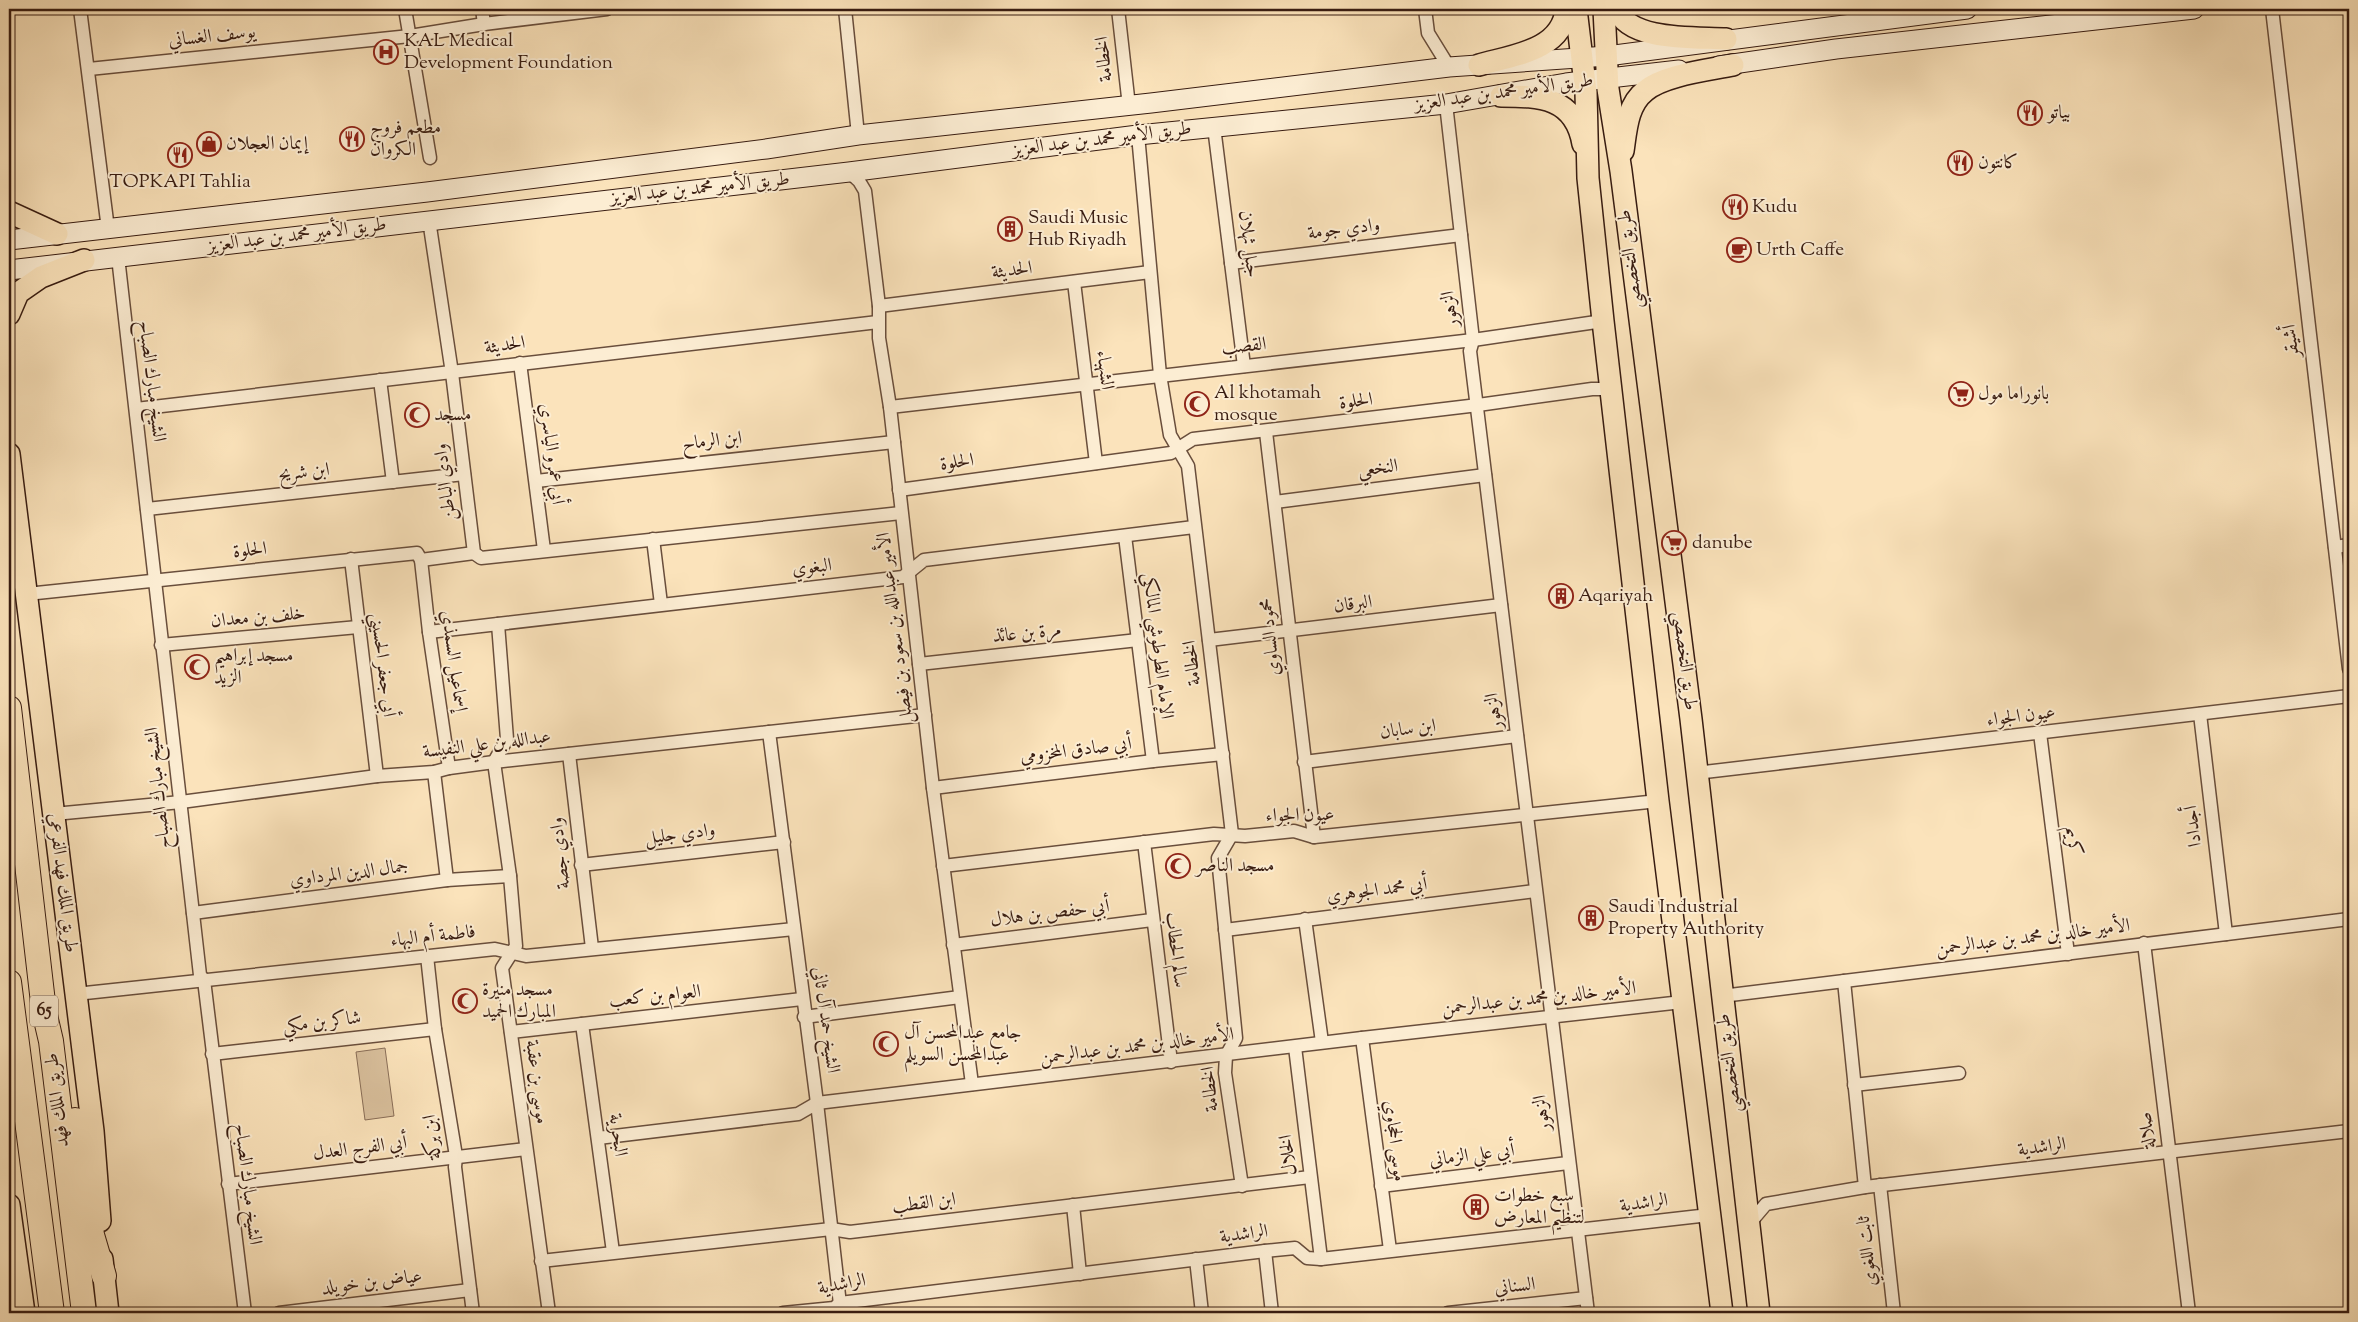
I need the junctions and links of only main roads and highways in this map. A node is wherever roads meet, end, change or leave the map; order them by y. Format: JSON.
{"nodes":[{"id":1,"x":1566,"y":9,"type":"edge"},
{"id":2,"x":1576,"y":9,"type":"edge"},
{"id":3,"x":1604,"y":9,"type":"edge"},
{"id":4,"x":1617,"y":9,"type":"edge"},
{"id":5,"x":1967,"y":9,"type":"edge"},
{"id":6,"x":2194,"y":9,"type":"edge"},
{"id":7,"x":2102,"y":14,"type":"edge"},
{"id":8,"x":1726,"y":39,"type":"junction"},
{"id":9,"x":1607,"y":56,"type":"junction"},
{"id":10,"x":1582,"y":58,"type":"junction"},
{"id":11,"x":1478,"y":64,"type":"junction"},
{"id":12,"x":1504,"y":65,"type":"junction"},
{"id":13,"x":1733,"y":65,"type":"junction"},
{"id":14,"x":1609,"y":78,"type":"junction"},
{"id":15,"x":1585,"y":82,"type":"junction"},
{"id":16,"x":1501,"y":96,"type":"junction"},
{"id":17,"x":1587,"y":122,"type":"junction"},
{"id":18,"x":1613,"y":127,"type":"junction"},
{"id":19,"x":1620,"y":171,"type":"junction"},
{"id":20,"x":1588,"y":178,"type":"junction"},
{"id":21,"x":9,"y":212,"type":"edge"},
{"id":22,"x":57,"y":234,"type":"junction"},
{"id":23,"x":9,"y":240,"type":"edge"},
{"id":24,"x":84,"y":260,"type":"junction"},
{"id":25,"x":9,"y":270,"type":"edge"},
{"id":26,"x":9,"y":314,"type":"edge"},
{"id":27,"x":9,"y":454,"type":"edge"},
{"id":28,"x":9,"y":708,"type":"edge"},
{"id":29,"x":9,"y":982,"type":"edge"},
{"id":30,"x":51,"y":1041,"type":"junction"},
{"id":31,"x":25,"y":1118,"type":"junction"},
{"id":32,"x":9,"y":1205,"type":"edge"},
{"id":33,"x":104,"y":1276,"type":"junction"},
{"id":34,"x":24,"y":1313,"type":"edge"},
{"id":35,"x":36,"y":1313,"type":"edge"},
{"id":36,"x":52,"y":1313,"type":"edge"},
{"id":37,"x":84,"y":1313,"type":"edge"},
{"id":38,"x":108,"y":1313,"type":"edge"},
{"id":39,"x":1722,"y":1313,"type":"edge"},
{"id":40,"x":1758,"y":1313,"type":"edge"}],
"edges":[{"from":1,"to":11,"type":"main road"},
{"from":2,"to":10,"type":"main road","name":"طريق التخصصي"},
{"from":3,"to":9,"type":"main road","name":"طريق التخصصي"},
{"from":4,"to":8,"type":"main road"},
{"from":5,"to":8,"type":"main road","name":"طريق الأمير محمد بن عبد العزيز"},
{"from":6,"to":7,"type":"main road","name":"طريق الأمير محمد بن عبد العزيز"},
{"from":7,"to":13,"type":"main road","name":"طريق الأمير محمد بن عبد العزيز"},
{"from":8,"to":9,"type":"main road","name":"طريق الأمير محمد بن عبد العزيز"},
{"from":9,"to":10,"type":"main road","name":"طريق الأمير محمد بن عبد العزيز"},
{"from":9,"to":14,"type":"main road","name":"طريق التخصصي"},
{"from":10,"to":12,"type":"main road","name":"طريق الأمير محمد بن عبد العزيز"},
{"from":10,"to":15,"type":"main road","name":"طريق التخصصي"},
{"from":11,"to":12,"type":"main road","name":"طريق الأمير محمد بن عبد العزيز"},
{"from":11,"to":22,"type":"main road","name":"طريق الأمير محمد بن عبد العزيز"},
{"from":12,"to":16,"type":"main road"},
{"from":13,"to":14,"type":"main road","name":"طريق الأمير محمد بن عبد العزيز"},
{"from":13,"to":19,"type":"main road"},
{"from":14,"to":15,"type":"main road","name":"طريق الأمير محمد بن عبد العزيز"},
{"from":14,"to":18,"type":"main road","name":"طريق التخصصي"},
{"from":15,"to":16,"type":"main road","name":"طريق الأمير محمد بن عبد العزيز"},
{"from":15,"to":17,"type":"main road","name":"طريق التخصصي"},
{"from":16,"to":20,"type":"main road"},
{"from":16,"to":24,"type":"main road","name":"طريق الأمير محمد بن عبد العزيز"},
{"from":17,"to":18,"type":"main road"},
{"from":17,"to":20,"type":"main road","name":"طريق التخصصي"},
{"from":18,"to":19,"type":"main road","name":"طريق التخصصي"},
{"from":19,"to":40,"type":"main road","name":"طريق التخصصي"},
{"from":20,"to":39,"type":"main road","name":"طريق التخصصي"},
{"from":21,"to":22,"type":"main road"},
{"from":22,"to":23,"type":"main road","name":"طريق الأمير محمد بن عبد العزيز"},
{"from":24,"to":25,"type":"main road","name":"طريق الأمير محمد بن عبد العزيز"},
{"from":24,"to":26,"type":"main road"},
{"from":27,"to":33,"type":"main road","name":"طريق الملك فهد الفرعي"},
{"from":28,"to":30,"type":"highway","name":"طريق الملك فهد","number":"65"},
{"from":29,"to":31,"type":"highway","name":"طريق الملك فهد","number":"65"},
{"from":30,"to":33,"type":"highway"},
{"from":30,"to":37,"type":"highway","name":"طريق الملك فهد","number":"65"},
{"from":31,"to":35,"type":"highway"},
{"from":31,"to":36,"type":"highway","name":"طريق الملك فهد","number":"65"},
{"from":32,"to":34,"type":"main road"},
{"from":33,"to":38,"type":"main road","name":"طريق الملك فهد الفرعي"}]}
